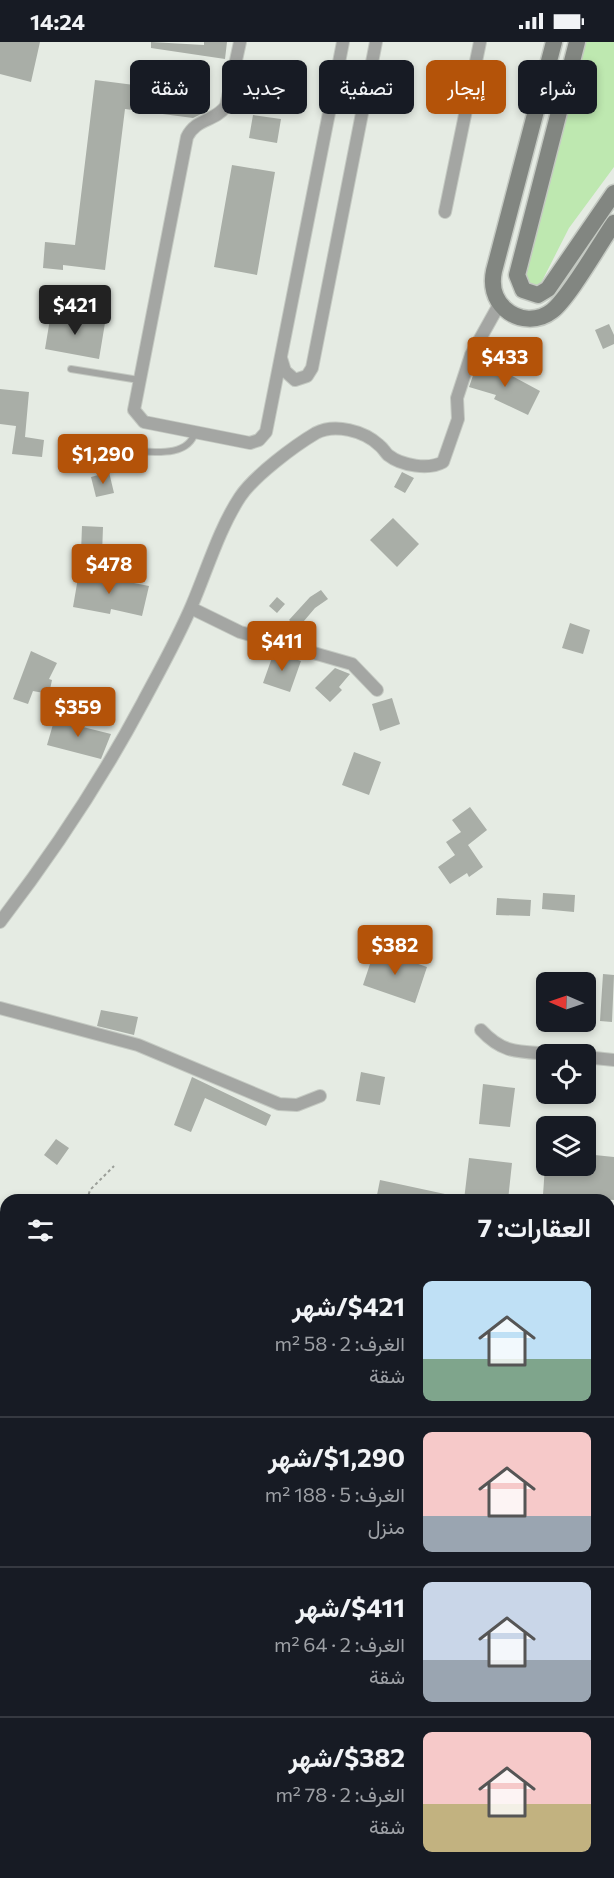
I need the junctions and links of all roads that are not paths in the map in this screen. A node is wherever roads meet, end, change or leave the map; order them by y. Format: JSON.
{"nodes":[{"id":1,"x":240,"y":42,"type":"edge"},
{"id":2,"x":343,"y":42,"type":"edge"},
{"id":3,"x":376,"y":42,"type":"edge"},
{"id":4,"x":480,"y":42,"type":"edge"},
{"id":5,"x":554,"y":42,"type":"edge"},
{"id":6,"x":577,"y":42,"type":"edge"},
{"id":7,"x":614,"y":193,"type":"edge"},
{"id":8,"x":445,"y":212,"type":"dead end"},
{"id":9,"x":614,"y":223,"type":"edge"},
{"id":10,"x":500,"y":303,"type":"junction"},
{"id":11,"x":281,"y":357,"type":"junction"},
{"id":12,"x":72,"y":369,"type":"dead end"},
{"id":13,"x":139,"y":380,"type":"junction"},
{"id":14,"x":294,"y":380,"type":"junction"},
{"id":15,"x":274,"y":392,"type":"junction"},
{"id":16,"x":195,"y":432,"type":"junction"},
{"id":17,"x":128,"y":451,"type":"dead end"},
{"id":18,"x":191,"y":608,"type":"junction"},
{"id":19,"x":377,"y":690,"type":"dead end"},
{"id":20,"x":0,"y":922,"type":"edge"},
{"id":21,"x":0,"y":1008,"type":"edge"},
{"id":22,"x":481,"y":1029,"type":"dead end"},
{"id":23,"x":536,"y":1052,"type":"edge"},
{"id":24,"x":596,"y":1058,"type":"edge"},
{"id":25,"x":614,"y":1060,"type":"edge"},
{"id":26,"x":320,"y":1096,"type":"dead end"}],
"edges":[{"from":1,"to":13,"type":"street"},
{"from":2,"to":11,"type":"street"},
{"from":3,"to":14,"type":"street"},
{"from":4,"to":8,"type":"street"},
{"from":5,"to":10,"type":"main road"},
{"from":6,"to":7,"type":"main road"},
{"from":9,"to":10,"type":"main road"},
{"from":10,"to":18,"type":"street"},
{"from":11,"to":14,"type":"street"},
{"from":11,"to":15,"type":"street"},
{"from":12,"to":13,"type":"lane"},
{"from":13,"to":16,"type":"street"},
{"from":14,"to":15,"type":"street"},
{"from":15,"to":16,"type":"street"},
{"from":16,"to":17,"type":"lane"},
{"from":18,"to":19,"type":"street"},
{"from":18,"to":20,"type":"street"},
{"from":21,"to":26,"type":"street"},
{"from":22,"to":23,"type":"street"},
{"from":24,"to":25,"type":"street"}]}
